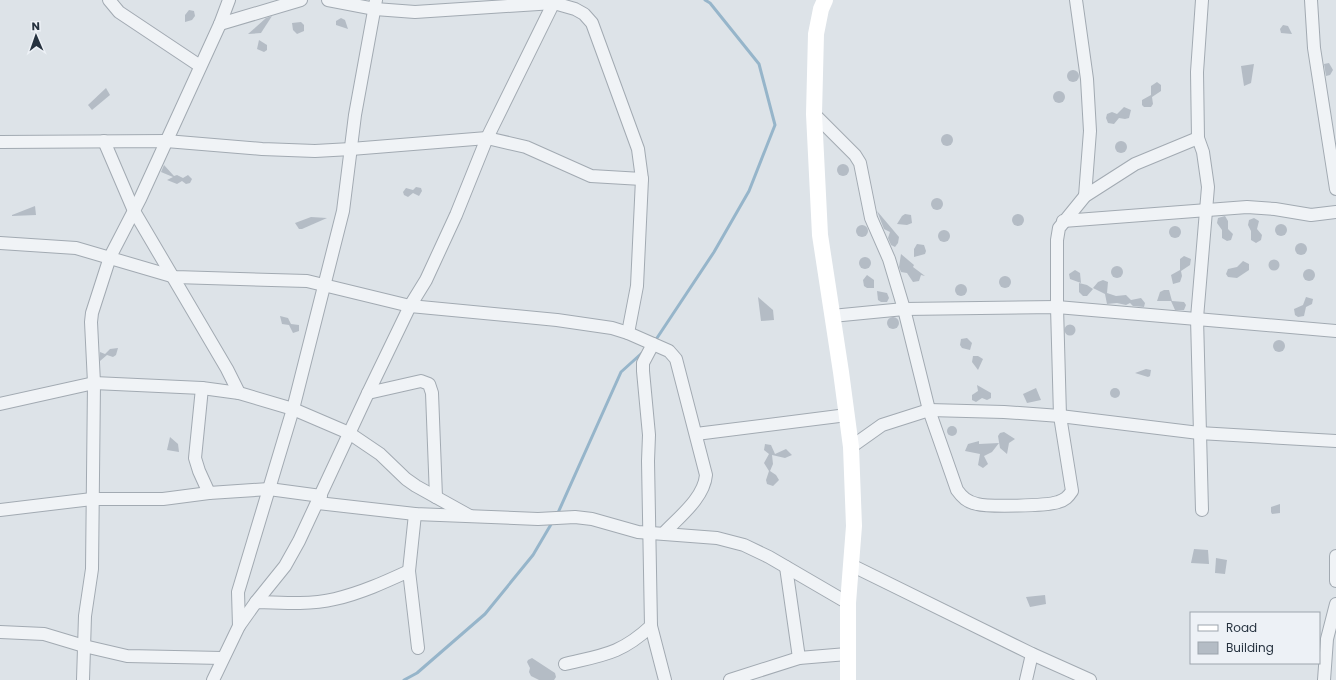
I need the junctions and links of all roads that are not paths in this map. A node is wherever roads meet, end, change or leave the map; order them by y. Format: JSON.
{"nodes":[{"id":1,"x":109,"y":0,"type":"edge"},
{"id":2,"x":228,"y":0,"type":"edge"},
{"id":3,"x":301,"y":0,"type":"edge"},
{"id":4,"x":328,"y":0,"type":"edge"},
{"id":5,"x":825,"y":0,"type":"edge"},
{"id":6,"x":1076,"y":0,"type":"edge"},
{"id":7,"x":1202,"y":0,"type":"edge"},
{"id":8,"x":1311,"y":0,"type":"edge"},
{"id":9,"x":554,"y":1,"type":"edge"},
{"id":10,"x":376,"y":4,"type":"edge"},
{"id":11,"x":220,"y":24,"type":"junction"},
{"id":12,"x":200,"y":66,"type":"junction"},
{"id":13,"x":814,"y":114,"type":"junction"},
{"id":14,"x":487,"y":138,"type":"junction"},
{"id":15,"x":1198,"y":138,"type":"junction"},
{"id":16,"x":166,"y":141,"type":"junction"},
{"id":17,"x":0,"y":142,"type":"edge"},
{"id":18,"x":104,"y":142,"type":"junction"},
{"id":19,"x":351,"y":149,"type":"junction"},
{"id":20,"x":642,"y":179,"type":"junction"},
{"id":21,"x":1336,"y":189,"type":"edge"},
{"id":22,"x":1085,"y":196,"type":"junction"},
{"id":23,"x":1207,"y":210,"type":"junction"},
{"id":24,"x":134,"y":211,"type":"junction"},
{"id":25,"x":1336,"y":212,"type":"edge"},
{"id":26,"x":1063,"y":221,"type":"junction"},
{"id":27,"x":0,"y":243,"type":"edge"},
{"id":28,"x":110,"y":256,"type":"junction"},
{"id":29,"x":174,"y":277,"type":"junction"},
{"id":30,"x":325,"y":285,"type":"junction"},
{"id":31,"x":410,"y":306,"type":"junction"},
{"id":32,"x":1057,"y":307,"type":"junction"},
{"id":33,"x":904,"y":309,"type":"junction"},
{"id":34,"x":832,"y":316,"type":"junction"},
{"id":35,"x":1197,"y":318,"type":"junction"},
{"id":36,"x":1336,"y":331,"type":"edge"},
{"id":37,"x":628,"y":332,"type":"junction"},
{"id":38,"x":653,"y":344,"type":"junction"},
{"id":39,"x":94,"y":382,"type":"junction"},
{"id":40,"x":202,"y":388,"type":"junction"},
{"id":41,"x":239,"y":393,"type":"junction"},
{"id":42,"x":368,"y":393,"type":"junction"},
{"id":43,"x":0,"y":404,"type":"edge"},
{"id":44,"x":293,"y":409,"type":"junction"},
{"id":45,"x":929,"y":410,"type":"junction"},
{"id":46,"x":847,"y":415,"type":"junction"},
{"id":47,"x":1060,"y":416,"type":"junction"},
{"id":48,"x":349,"y":433,"type":"junction"},
{"id":49,"x":1199,"y":433,"type":"junction"},
{"id":50,"x":696,"y":434,"type":"junction"},
{"id":51,"x":1336,"y":441,"type":"edge"},
{"id":52,"x":851,"y":448,"type":"junction"},
{"id":53,"x":269,"y":489,"type":"junction"},
{"id":54,"x":209,"y":493,"type":"junction"},
{"id":55,"x":436,"y":497,"type":"junction"},
{"id":56,"x":92,"y":499,"type":"junction"},
{"id":57,"x":319,"y":500,"type":"junction"},
{"id":58,"x":0,"y":510,"type":"edge"},
{"id":59,"x":1202,"y":510,"type":"dead end"},
{"id":60,"x":416,"y":514,"type":"junction"},
{"id":61,"x":470,"y":516,"type":"junction"},
{"id":62,"x":649,"y":532,"type":"junction"},
{"id":63,"x":664,"y":533,"type":"junction"},
{"id":64,"x":1336,"y":556,"type":"edge"},
{"id":65,"x":851,"y":565,"type":"junction"},
{"id":66,"x":786,"y":567,"type":"junction"},
{"id":67,"x":410,"y":571,"type":"junction"},
{"id":68,"x":1336,"y":581,"type":"edge"},
{"id":69,"x":256,"y":602,"type":"junction"},
{"id":70,"x":848,"y":603,"type":"junction"},
{"id":71,"x":1336,"y":604,"type":"edge"},
{"id":72,"x":239,"y":626,"type":"junction"},
{"id":73,"x":651,"y":626,"type":"junction"},
{"id":74,"x":0,"y":632,"type":"edge"},
{"id":75,"x":84,"y":646,"type":"junction"},
{"id":76,"x":418,"y":648,"type":"dead end"},
{"id":77,"x":847,"y":654,"type":"junction"},
{"id":78,"x":1032,"y":654,"type":"junction"},
{"id":79,"x":222,"y":658,"type":"junction"},
{"id":80,"x":799,"y":658,"type":"junction"},
{"id":81,"x":565,"y":664,"type":"dead end"},
{"id":82,"x":83,"y":680,"type":"edge"},
{"id":83,"x":213,"y":680,"type":"edge"},
{"id":84,"x":665,"y":680,"type":"edge"},
{"id":85,"x":730,"y":680,"type":"edge"},
{"id":86,"x":848,"y":680,"type":"edge"},
{"id":87,"x":1026,"y":680,"type":"edge"},
{"id":88,"x":1090,"y":680,"type":"edge"},
{"id":89,"x":1324,"y":680,"type":"edge"}],
"edges":[{"from":1,"to":12,"type":"street"},
{"from":2,"to":11,"type":"street"},
{"from":3,"to":11,"type":"street"},
{"from":4,"to":10,"type":"street"},
{"from":5,"to":13,"type":"main road"},
{"from":6,"to":22,"type":"street"},
{"from":7,"to":15,"type":"street"},
{"from":8,"to":21,"type":"street"},
{"from":9,"to":10,"type":"street"},
{"from":9,"to":14,"type":"street"},
{"from":9,"to":20,"type":"street"},
{"from":10,"to":19,"type":"street"},
{"from":11,"to":12,"type":"street"},
{"from":12,"to":16,"type":"street"},
{"from":13,"to":33,"type":"street"},
{"from":13,"to":34,"type":"main road"},
{"from":14,"to":19,"type":"street"},
{"from":14,"to":20,"type":"street"},
{"from":14,"to":31,"type":"street"},
{"from":15,"to":22,"type":"street"},
{"from":15,"to":23,"type":"street"},
{"from":16,"to":18,"type":"street"},
{"from":16,"to":19,"type":"street"},
{"from":16,"to":24,"type":"street"},
{"from":17,"to":18,"type":"street"},
{"from":18,"to":24,"type":"street"},
{"from":19,"to":30,"type":"street"},
{"from":20,"to":37,"type":"street"},
{"from":22,"to":26,"type":"street"},
{"from":23,"to":25,"type":"street"},
{"from":23,"to":26,"type":"street"},
{"from":23,"to":35,"type":"street"},
{"from":24,"to":28,"type":"street"},
{"from":24,"to":29,"type":"street"},
{"from":26,"to":32,"type":"street"},
{"from":27,"to":28,"type":"street"},
{"from":28,"to":29,"type":"street"},
{"from":28,"to":39,"type":"street"},
{"from":29,"to":30,"type":"street"},
{"from":29,"to":41,"type":"street"},
{"from":30,"to":31,"type":"street"},
{"from":30,"to":44,"type":"street"},
{"from":31,"to":37,"type":"street"},
{"from":31,"to":42,"type":"street"},
{"from":32,"to":33,"type":"street"},
{"from":32,"to":35,"type":"street"},
{"from":32,"to":47,"type":"street"},
{"from":33,"to":34,"type":"street"},
{"from":33,"to":45,"type":"street"},
{"from":34,"to":46,"type":"main road"},
{"from":35,"to":36,"type":"street"},
{"from":35,"to":49,"type":"street"},
{"from":37,"to":38,"type":"street"},
{"from":38,"to":50,"type":"street"},
{"from":38,"to":62,"type":"street"},
{"from":39,"to":40,"type":"street"},
{"from":39,"to":43,"type":"street"},
{"from":39,"to":56,"type":"street"},
{"from":40,"to":41,"type":"street"},
{"from":40,"to":54,"type":"street"},
{"from":41,"to":44,"type":"street"},
{"from":42,"to":48,"type":"street"},
{"from":42,"to":55,"type":"street"},
{"from":44,"to":48,"type":"street"},
{"from":44,"to":53,"type":"street"},
{"from":45,"to":47,"type":"street"},
{"from":45,"to":47,"type":"street"},
{"from":45,"to":52,"type":"street"},
{"from":46,"to":50,"type":"street"},
{"from":46,"to":52,"type":"main road"},
{"from":47,"to":49,"type":"street"},
{"from":48,"to":55,"type":"street"},
{"from":48,"to":57,"type":"street"},
{"from":49,"to":51,"type":"street"},
{"from":49,"to":59,"type":"street"},
{"from":50,"to":63,"type":"street"},
{"from":52,"to":65,"type":"main road"},
{"from":53,"to":54,"type":"street"},
{"from":53,"to":57,"type":"street"},
{"from":53,"to":72,"type":"street"},
{"from":54,"to":56,"type":"street"},
{"from":55,"to":61,"type":"street"},
{"from":56,"to":58,"type":"street"},
{"from":56,"to":75,"type":"street"},
{"from":57,"to":60,"type":"street"},
{"from":57,"to":69,"type":"street"},
{"from":60,"to":61,"type":"street"},
{"from":60,"to":67,"type":"street"},
{"from":61,"to":62,"type":"street"},
{"from":62,"to":63,"type":"street"},
{"from":62,"to":73,"type":"street"},
{"from":63,"to":66,"type":"street"},
{"from":64,"to":68,"type":"street"},
{"from":65,"to":70,"type":"main road"},
{"from":65,"to":78,"type":"street"},
{"from":66,"to":70,"type":"street"},
{"from":66,"to":80,"type":"street"},
{"from":67,"to":69,"type":"street"},
{"from":67,"to":76,"type":"street"},
{"from":69,"to":72,"type":"street"},
{"from":70,"to":77,"type":"main road"},
{"from":71,"to":89,"type":"street"},
{"from":72,"to":79,"type":"street"},
{"from":73,"to":81,"type":"street"},
{"from":73,"to":84,"type":"street"},
{"from":74,"to":75,"type":"street"},
{"from":75,"to":79,"type":"street"},
{"from":75,"to":82,"type":"street"},
{"from":77,"to":80,"type":"street"},
{"from":77,"to":86,"type":"main road"},
{"from":78,"to":87,"type":"street"},
{"from":78,"to":88,"type":"street"},
{"from":79,"to":83,"type":"street"},
{"from":80,"to":85,"type":"street"}]}
